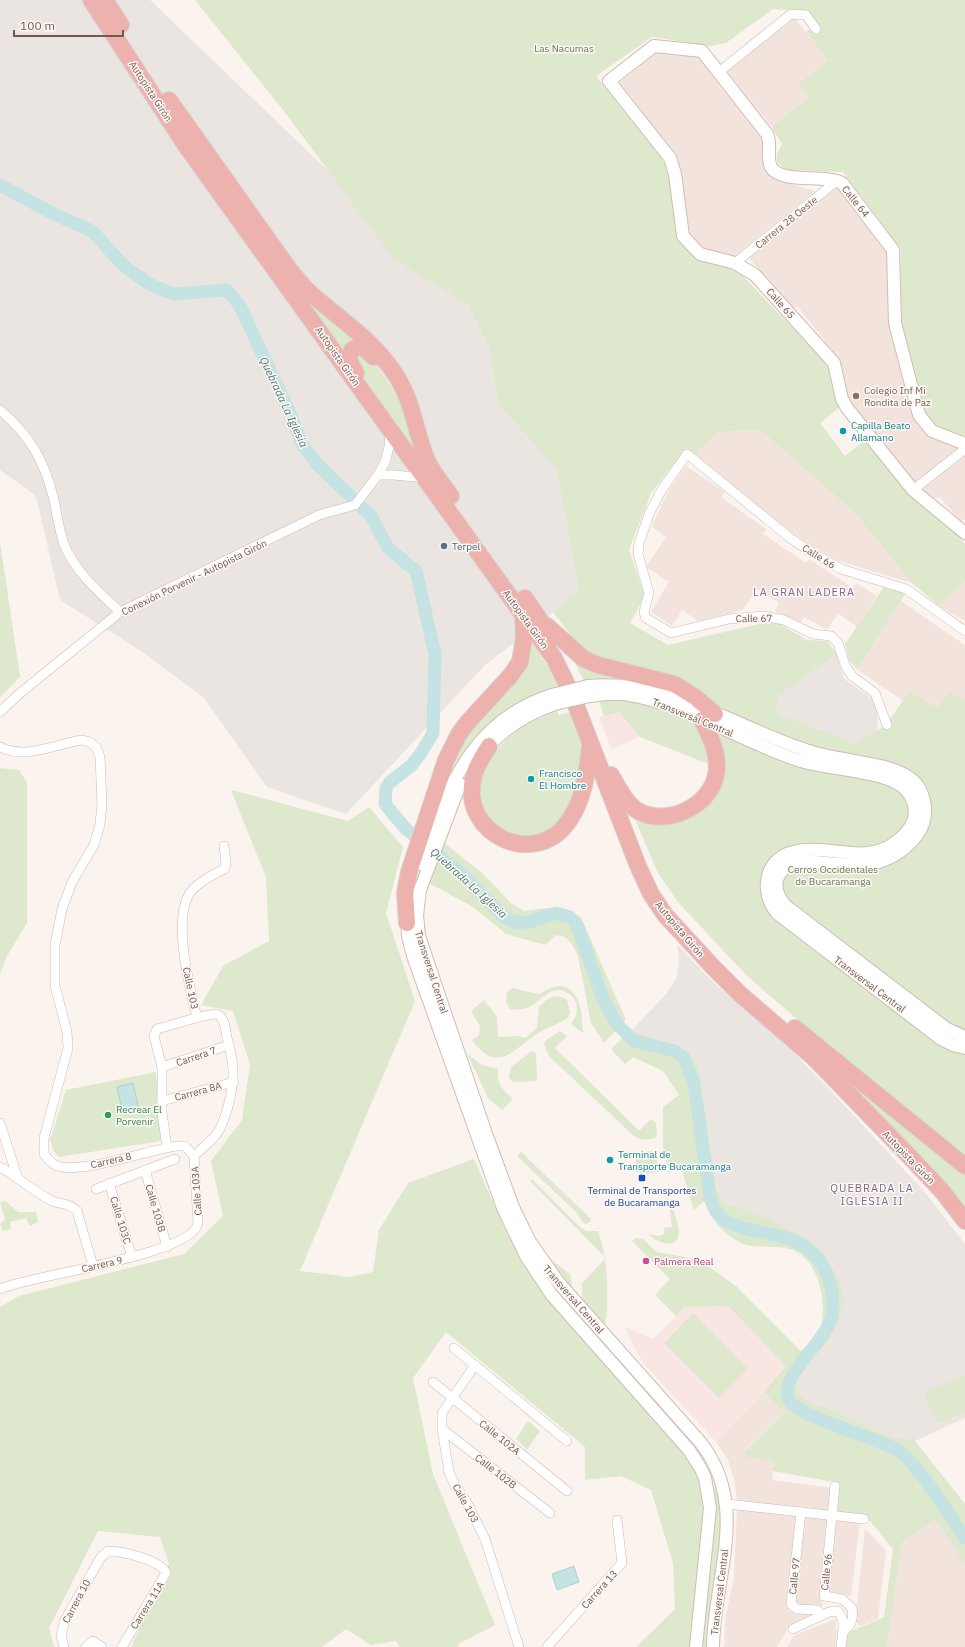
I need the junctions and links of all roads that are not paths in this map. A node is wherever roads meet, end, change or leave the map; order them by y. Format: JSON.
{"nodes":[{"id":1,"x":91,"y":0,"type":"edge"},
{"id":2,"x":104,"y":0,"type":"edge"},
{"id":3,"x":816,"y":29,"type":"dead end"},
{"id":4,"x":719,"y":72,"type":"junction"},
{"id":5,"x":609,"y":81,"type":"joint"},
{"id":6,"x":838,"y":180,"type":"junction"},
{"id":7,"x":735,"y":263,"type":"junction"},
{"id":8,"x":409,"y":402,"type":"junction"},
{"id":9,"x":0,"y":410,"type":"edge"},
{"id":10,"x":381,"y":418,"type":"junction"},
{"id":11,"x":390,"y":431,"type":"junction"},
{"id":12,"x":965,"y":444,"type":"edge"},
{"id":13,"x":965,"y":449,"type":"edge"},
{"id":14,"x":378,"y":475,"type":"junction"},
{"id":15,"x":425,"y":478,"type":"junction"},
{"id":16,"x":913,"y":490,"type":"junction"},
{"id":17,"x":965,"y":533,"type":"edge"},
{"id":18,"x":120,"y":612,"type":"junction"},
{"id":19,"x":523,"y":614,"type":"junction"},
{"id":20,"x":645,"y":614,"type":"joint"},
{"id":21,"x":539,"y":618,"type":"junction"},
{"id":22,"x":965,"y":631,"type":"edge"},
{"id":23,"x":554,"y":699,"type":"junction"},
{"id":24,"x":0,"y":712,"type":"edge"},
{"id":25,"x":709,"y":717,"type":"junction"},
{"id":26,"x":886,"y":725,"type":"dead end"},
{"id":27,"x":590,"y":743,"type":"junction"},
{"id":28,"x":488,"y":746,"type":"junction"},
{"id":29,"x":0,"y":747,"type":"edge"},
{"id":30,"x":611,"y":775,"type":"junction"},
{"id":31,"x":431,"y":833,"type":"junction"},
{"id":32,"x":224,"y":846,"type":"dead end"},
{"id":33,"x":421,"y":858,"type":"junction"},
{"id":34,"x":407,"y":923,"type":"joint"},
{"id":35,"x":198,"y":1018,"type":"junction"},
{"id":36,"x":965,"y":1037,"type":"edge"},
{"id":37,"x":229,"y":1045,"type":"junction"},
{"id":38,"x":965,"y":1048,"type":"edge"},
{"id":39,"x":162,"y":1067,"type":"junction"},
{"id":40,"x":234,"y":1082,"type":"junction"},
{"id":41,"x":162,"y":1101,"type":"junction"},
{"id":42,"x":0,"y":1123,"type":"edge"},
{"id":43,"x":3,"y":1146,"type":"edge"},
{"id":44,"x":167,"y":1147,"type":"junction"},
{"id":45,"x":194,"y":1156,"type":"junction"},
{"id":46,"x":175,"y":1159,"type":"dead end"},
{"id":47,"x":965,"y":1166,"type":"edge"},
{"id":48,"x":0,"y":1167,"type":"edge"},
{"id":49,"x":145,"y":1170,"type":"junction"},
{"id":50,"x":18,"y":1179,"type":"junction"},
{"id":51,"x":109,"y":1183,"type":"junction"},
{"id":52,"x":96,"y":1189,"type":"dead end"},
{"id":53,"x":965,"y":1221,"type":"edge"},
{"id":54,"x":198,"y":1227,"type":"joint"},
{"id":55,"x":167,"y":1247,"type":"junction"},
{"id":56,"x":132,"y":1257,"type":"junction"},
{"id":57,"x":94,"y":1266,"type":"junction"},
{"id":58,"x":0,"y":1289,"type":"edge"},
{"id":59,"x":454,"y":1348,"type":"dead end"},
{"id":60,"x":475,"y":1365,"type":"junction"},
{"id":61,"x":433,"y":1382,"type":"dead end"},
{"id":62,"x":453,"y":1398,"type":"junction"},
{"id":63,"x":442,"y":1429,"type":"junction"},
{"id":64,"x":567,"y":1441,"type":"dead end"},
{"id":65,"x":835,"y":1486,"type":"dead end"},
{"id":66,"x":567,"y":1491,"type":"dead end"},
{"id":67,"x":727,"y":1504,"type":"junction"},
{"id":68,"x":801,"y":1512,"type":"junction"},
{"id":69,"x":550,"y":1513,"type":"dead end"},
{"id":70,"x":832,"y":1516,"type":"junction"},
{"id":71,"x":864,"y":1519,"type":"dead end"},
{"id":72,"x":617,"y":1520,"type":"dead end"},
{"id":73,"x":159,"y":1565,"type":"joint"},
{"id":74,"x":822,"y":1615,"type":"junction"},
{"id":75,"x":794,"y":1629,"type":"dead end"},
{"id":76,"x":842,"y":1633,"type":"junction"},
{"id":77,"x":89,"y":1644,"type":"edge"},
{"id":78,"x":64,"y":1647,"type":"edge"},
{"id":79,"x":102,"y":1647,"type":"edge"},
{"id":80,"x":122,"y":1647,"type":"edge"},
{"id":81,"x":519,"y":1647,"type":"edge"},
{"id":82,"x":547,"y":1647,"type":"edge"},
{"id":83,"x":696,"y":1647,"type":"edge"},
{"id":84,"x":713,"y":1647,"type":"edge"},
{"id":85,"x":842,"y":1647,"type":"edge"}],
"edges":[{"from":1,"to":10,"type":"highway","name":"Autopista Girón"},
{"from":2,"to":8,"type":"highway","name":"Autopista Girón"},
{"from":3,"to":4,"type":"street"},
{"from":4,"to":5,"type":"main road","name":"Calle 64"},
{"from":4,"to":6,"type":"main road","name":"Calle 64"},
{"from":5,"to":7,"type":"main road","name":"Calle 65"},
{"from":6,"to":7,"type":"street","name":"Carrera 28 Oeste"},
{"from":6,"to":12,"type":"main road","name":"Calle 64"},
{"from":7,"to":16,"type":"main road","name":"Calle 65"},
{"from":8,"to":10,"type":"highway"},
{"from":8,"to":21,"type":"highway","name":"Autopista Girón"},
{"from":9,"to":18,"type":"street"},
{"from":10,"to":11,"type":"highway","name":"Autopista Girón"},
{"from":11,"to":14,"type":"street","name":"Conexión Porvenir - Autopista Girón"},
{"from":11,"to":15,"type":"highway","name":"Autopista Girón"},
{"from":13,"to":16,"type":"street"},
{"from":14,"to":15,"type":"street"},
{"from":14,"to":18,"type":"street","name":"Conexión Porvenir - Autopista Girón"},
{"from":15,"to":19,"type":"highway","name":"Autopista Girón"},
{"from":16,"to":17,"type":"main road","name":"Calle 65"},
{"from":18,"to":24,"type":"street","name":"Conexión Porvenir - Autopista Girón"},
{"from":19,"to":27,"type":"highway","name":"Autopista Girón"},
{"from":19,"to":31,"type":"highway"},
{"from":20,"to":22,"type":"street","name":"Calle 66"},
{"from":20,"to":26,"type":"street","name":"Calle 67"},
{"from":21,"to":25,"type":"highway"},
{"from":21,"to":30,"type":"highway","name":"Autopista Girón"},
{"from":23,"to":25,"type":"main road","name":"Transversal Central","bridge":true},
{"from":23,"to":28,"type":"main road","name":"Transversal Central"},
{"from":23,"to":31,"type":"main road","name":"Transversal Central"},
{"from":25,"to":30,"type":"highway"},
{"from":25,"to":36,"type":"main road","name":"Transversal Central"},
{"from":25,"to":38,"type":"main road","name":"Transversal Central"},
{"from":27,"to":28,"type":"highway"},
{"from":27,"to":53,"type":"highway","name":"Autopista Girón"},
{"from":28,"to":31,"type":"main road","name":"Transversal Central"},
{"from":29,"to":44,"type":"street","name":"Carrera 8"},
{"from":30,"to":47,"type":"highway","name":"Autopista Girón"},
{"from":31,"to":33,"type":"highway"},
{"from":32,"to":35,"type":"street","name":"Calle 103"},
{"from":33,"to":34,"type":"highway"},
{"from":33,"to":67,"type":"main road","name":"Transversal Central"},
{"from":34,"to":83,"type":"main road","name":"Transversal Central"},
{"from":35,"to":37,"type":"street","name":"Calle 103"},
{"from":35,"to":39,"type":"street"},
{"from":37,"to":39,"type":"street","name":"Carrera 7"},
{"from":37,"to":40,"type":"street","name":"Calle 103"},
{"from":39,"to":41,"type":"street"},
{"from":40,"to":41,"type":"street","name":"Carrera 8A"},
{"from":40,"to":45,"type":"street","name":"Calle 103"},
{"from":41,"to":44,"type":"street"},
{"from":42,"to":43,"type":"street"},
{"from":43,"to":50,"type":"street"},
{"from":44,"to":45,"type":"street","name":"Carrera 8"},
{"from":45,"to":54,"type":"street","name":"Calle 103A"},
{"from":46,"to":49,"type":"street","name":"Calle 103B"},
{"from":48,"to":50,"type":"street"},
{"from":49,"to":51,"type":"street","name":"Calle 103B"},
{"from":49,"to":55,"type":"street","name":"Calle 103B"},
{"from":50,"to":57,"type":"street"},
{"from":51,"to":52,"type":"street","name":"Calle 103B"},
{"from":51,"to":56,"type":"street","name":"Calle 103C"},
{"from":54,"to":55,"type":"street","name":"Carrera 9"},
{"from":55,"to":56,"type":"street","name":"Carrera 9"},
{"from":56,"to":57,"type":"street","name":"Carrera 9"},
{"from":57,"to":58,"type":"street","name":"Carrera 9"},
{"from":59,"to":60,"type":"street"},
{"from":60,"to":62,"type":"street","name":"Calle 103"},
{"from":60,"to":64,"type":"street"},
{"from":61,"to":62,"type":"street","name":"Calle 102A"},
{"from":62,"to":63,"type":"street","name":"Calle 103"},
{"from":62,"to":66,"type":"street","name":"Calle 102A"},
{"from":63,"to":69,"type":"street","name":"Calle 102B"},
{"from":63,"to":81,"type":"street","name":"Calle 103"},
{"from":65,"to":70,"type":"street","name":"Calle 96"},
{"from":67,"to":68,"type":"street"},
{"from":67,"to":84,"type":"main road","name":"Transversal Central"},
{"from":68,"to":70,"type":"street"},
{"from":68,"to":74,"type":"street","name":"Calle 97"},
{"from":70,"to":71,"type":"street"},
{"from":70,"to":76,"type":"street","name":"Calle 96"},
{"from":72,"to":82,"type":"street","name":"Carrera 13"},
{"from":73,"to":78,"type":"street","name":"Carrera 10"},
{"from":73,"to":80,"type":"street","name":"Carrera 11A"},
{"from":74,"to":75,"type":"street"},
{"from":74,"to":76,"type":"street"},
{"from":76,"to":85,"type":"street"},
{"from":77,"to":79,"type":"street"}]}
